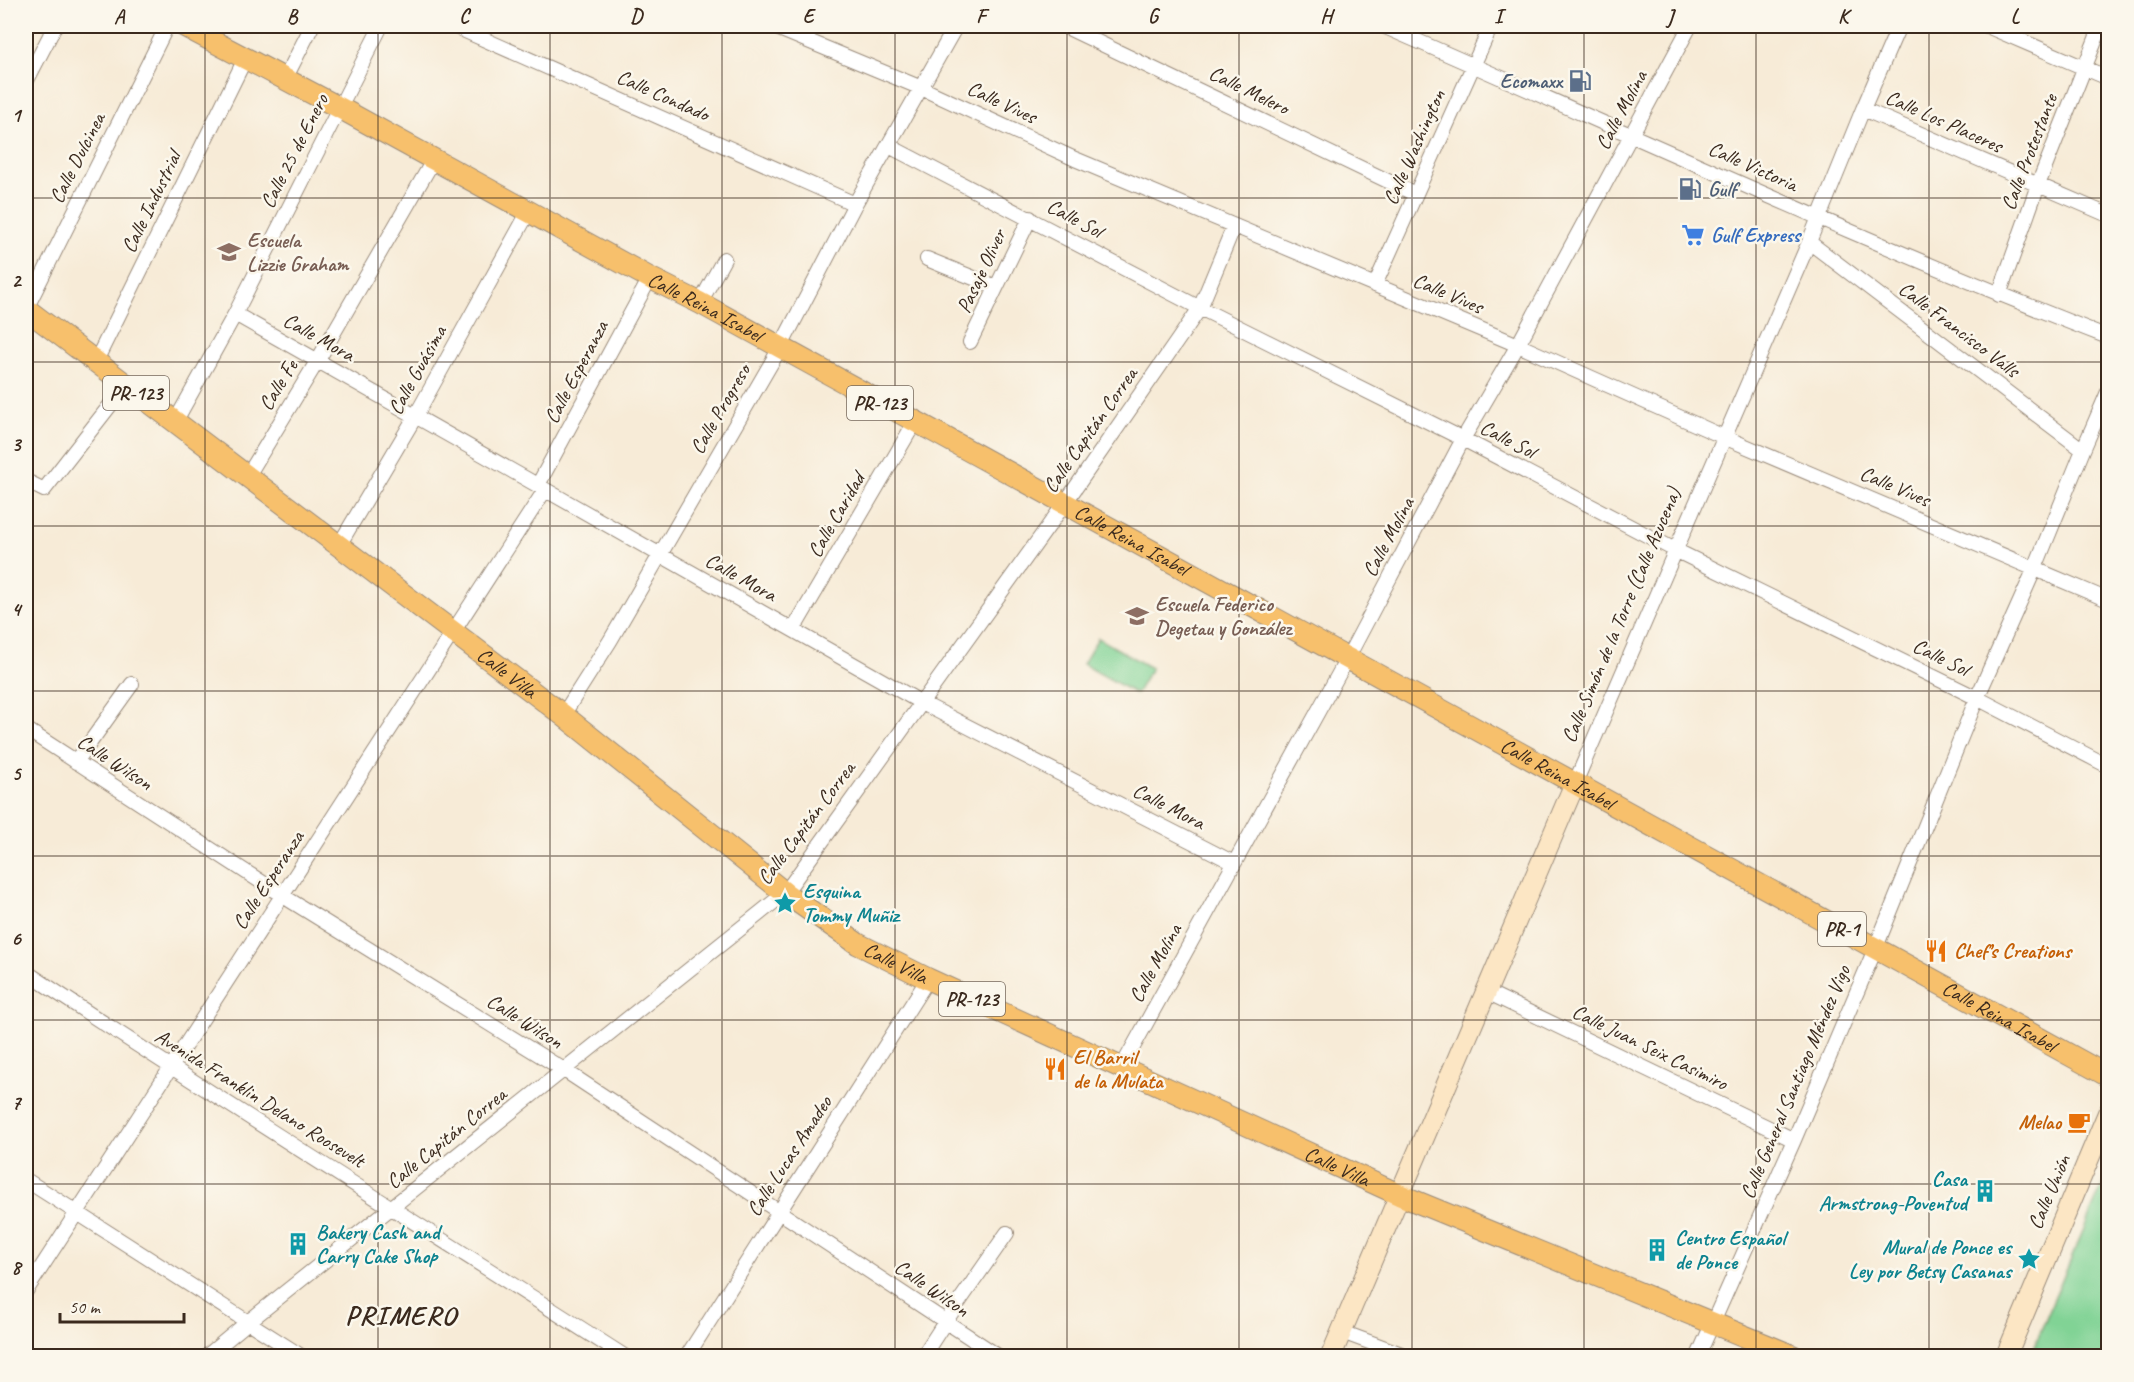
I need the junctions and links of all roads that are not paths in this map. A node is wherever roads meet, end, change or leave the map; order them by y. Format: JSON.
{"nodes":[{"id":1,"x":55,"y":26,"type":"edge"},
{"id":2,"x":167,"y":26,"type":"edge"},
{"id":3,"x":184,"y":26,"type":"edge"},
{"id":4,"x":312,"y":26,"type":"edge"},
{"id":5,"x":381,"y":26,"type":"edge"},
{"id":6,"x":454,"y":26,"type":"edge"},
{"id":7,"x":772,"y":26,"type":"edge"},
{"id":8,"x":956,"y":26,"type":"edge"},
{"id":9,"x":1064,"y":26,"type":"edge"},
{"id":10,"x":1383,"y":26,"type":"edge"},
{"id":11,"x":1491,"y":26,"type":"edge"},
{"id":12,"x":1690,"y":26,"type":"edge"},
{"id":13,"x":1899,"y":26,"type":"edge"},
{"id":14,"x":1987,"y":26,"type":"edge"},
{"id":15,"x":2101,"y":26,"type":"edge"},
{"id":16,"x":211,"y":32,"type":"edge"},
{"id":17,"x":245,"y":59,"type":"junction"},
{"id":18,"x":1474,"y":65,"type":"junction"},
{"id":19,"x":2084,"y":67,"type":"junction"},
{"id":20,"x":2109,"y":78,"type":"edge"},
{"id":21,"x":285,"y":79,"type":"junction"},
{"id":22,"x":26,"y":82,"type":"edge"},
{"id":23,"x":919,"y":87,"type":"junction"},
{"id":24,"x":340,"y":108,"type":"junction"},
{"id":25,"x":1863,"y":109,"type":"junction"},
{"id":26,"x":1632,"y":135,"type":"junction"},
{"id":27,"x":889,"y":146,"type":"junction"},
{"id":28,"x":434,"y":159,"type":"junction"},
{"id":29,"x":2038,"y":185,"type":"junction"},
{"id":30,"x":1415,"y":194,"type":"junction"},
{"id":31,"x":855,"y":204,"type":"junction"},
{"id":32,"x":529,"y":211,"type":"junction"},
{"id":33,"x":2109,"y":215,"type":"edge"},
{"id":34,"x":1030,"y":218,"type":"junction"},
{"id":35,"x":1819,"y":219,"type":"junction"},
{"id":36,"x":1234,"y":226,"type":"junction"},
{"id":37,"x":1809,"y":242,"type":"junction"},
{"id":38,"x":723,"y":259,"type":"dead end"},
{"id":39,"x":927,"y":259,"type":"dead end"},
{"id":40,"x":650,"y":278,"type":"junction"},
{"id":41,"x":1375,"y":285,"type":"junction"},
{"id":42,"x":996,"y":287,"type":"junction"},
{"id":43,"x":1999,"y":295,"type":"junction"},
{"id":44,"x":700,"y":303,"type":"junction"},
{"id":45,"x":1200,"y":308,"type":"junction"},
{"id":46,"x":26,"y":309,"type":"edge"},
{"id":47,"x":235,"y":314,"type":"junction"},
{"id":48,"x":2109,"y":338,"type":"edge"},
{"id":49,"x":970,"y":342,"type":"dead end"},
{"id":50,"x":1518,"y":345,"type":"junction"},
{"id":51,"x":780,"y":348,"type":"junction"},
{"id":52,"x":318,"y":360,"type":"junction"},
{"id":53,"x":95,"y":363,"type":"junction"},
{"id":54,"x":126,"y":385,"type":"junction"},
{"id":55,"x":2109,"y":392,"type":"edge"},
{"id":56,"x":415,"y":417,"type":"junction"},
{"id":57,"x":175,"y":422,"type":"junction"},
{"id":58,"x":915,"y":422,"type":"junction"},
{"id":59,"x":1724,"y":436,"type":"junction"},
{"id":60,"x":1463,"y":440,"type":"junction"},
{"id":61,"x":2083,"y":450,"type":"junction"},
{"id":62,"x":246,"y":477,"type":"junction"},
{"id":63,"x":26,"y":481,"type":"edge"},
{"id":64,"x":541,"y":487,"type":"junction"},
{"id":65,"x":1065,"y":503,"type":"junction"},
{"id":66,"x":338,"y":547,"type":"junction"},
{"id":67,"x":1675,"y":550,"type":"junction"},
{"id":68,"x":658,"y":555,"type":"junction"},
{"id":69,"x":2036,"y":568,"type":"junction"},
{"id":70,"x":2109,"y":600,"type":"edge"},
{"id":71,"x":452,"y":630,"type":"junction"},
{"id":72,"x":793,"y":630,"type":"junction"},
{"id":73,"x":1347,"y":659,"type":"junction"},
{"id":74,"x":132,"y":684,"type":"dead end"},
{"id":75,"x":1977,"y":698,"type":"junction"},
{"id":76,"x":922,"y":703,"type":"junction"},
{"id":77,"x":563,"y":715,"type":"junction"},
{"id":78,"x":26,"y":729,"type":"edge"},
{"id":79,"x":76,"y":762,"type":"junction"},
{"id":80,"x":2109,"y":766,"type":"edge"},
{"id":81,"x":1575,"y":783,"type":"junction"},
{"id":82,"x":1234,"y":864,"type":"junction"},
{"id":83,"x":785,"y":893,"type":"junction"},
{"id":84,"x":283,"y":896,"type":"junction"},
{"id":85,"x":1876,"y":947,"type":"junction"},
{"id":86,"x":26,"y":972,"type":"edge"},
{"id":87,"x":928,"y":979,"type":"junction"},
{"id":88,"x":1487,"y":992,"type":"junction"},
{"id":89,"x":1122,"y":1067,"type":"junction"},
{"id":90,"x":171,"y":1068,"type":"junction"},
{"id":91,"x":564,"y":1070,"type":"junction"},
{"id":92,"x":2109,"y":1076,"type":"edge"},
{"id":93,"x":2109,"y":1113,"type":"edge"},
{"id":94,"x":1794,"y":1140,"type":"junction"},
{"id":95,"x":26,"y":1180,"type":"edge"},
{"id":96,"x":1400,"y":1195,"type":"junction"},
{"id":97,"x":393,"y":1207,"type":"junction"},
{"id":98,"x":779,"y":1212,"type":"junction"},
{"id":99,"x":76,"y":1213,"type":"junction"},
{"id":100,"x":1007,"y":1233,"type":"dead end"},
{"id":101,"x":26,"y":1291,"type":"edge"},
{"id":102,"x":248,"y":1322,"type":"junction"},
{"id":103,"x":945,"y":1322,"type":"junction"},
{"id":104,"x":1713,"y":1323,"type":"junction"},
{"id":105,"x":1342,"y":1332,"type":"junction"},
{"id":106,"x":207,"y":1356,"type":"edge"},
{"id":107,"x":301,"y":1356,"type":"edge"},
{"id":108,"x":624,"y":1356,"type":"edge"},
{"id":109,"x":687,"y":1356,"type":"edge"},
{"id":110,"x":923,"y":1356,"type":"edge"},
{"id":111,"x":998,"y":1356,"type":"edge"},
{"id":112,"x":1331,"y":1356,"type":"edge"},
{"id":113,"x":1407,"y":1356,"type":"edge"},
{"id":114,"x":1698,"y":1356,"type":"edge"},
{"id":115,"x":1793,"y":1356,"type":"edge"},
{"id":116,"x":2006,"y":1356,"type":"edge"}],
"edges":[{"from":1,"to":22,"type":"street"},
{"from":2,"to":46,"type":"street","name":"Calle Dulcinea"},
{"from":3,"to":16,"type":"main road","name":"Calle Reina Isabel","number":"PR-123"},
{"from":4,"to":21,"type":"street"},
{"from":5,"to":24,"type":"street","name":"Calle 25 de Enero"},
{"from":6,"to":31,"type":"street","name":"Calle Condado"},
{"from":7,"to":23,"type":"street","name":"Calle Vives"},
{"from":8,"to":23,"type":"street","name":"Calle Progreso"},
{"from":9,"to":30,"type":"street","name":"Calle Melero"},
{"from":10,"to":18,"type":"street","name":"Calle Victoria"},
{"from":11,"to":18,"type":"street","name":"Calle Washington"},
{"from":12,"to":26,"type":"street","name":"Calle Molina"},
{"from":13,"to":25,"type":"street","name":"Calle Simón de la Torre (Calle Azucena)"},
{"from":14,"to":19,"type":"street"},
{"from":15,"to":19,"type":"street","name":"Calle Protestante"},
{"from":16,"to":17,"type":"main road","name":"Calle Reina Isabel","number":"PR-123"},
{"from":17,"to":21,"type":"main road","name":"Calle Reina Isabel","number":"PR-123"},
{"from":17,"to":53,"type":"street","name":"Calle Industrial"},
{"from":18,"to":26,"type":"street","name":"Calle Victoria"},
{"from":18,"to":30,"type":"street","name":"Calle Washington"},
{"from":19,"to":20,"type":"street"},
{"from":19,"to":29,"type":"street","name":"Calle Protestante"},
{"from":21,"to":24,"type":"main road","name":"Calle Reina Isabel","number":"PR-123"},
{"from":23,"to":27,"type":"street","name":"Calle Progreso"},
{"from":23,"to":36,"type":"street","name":"Calle Vives"},
{"from":24,"to":28,"type":"main road","name":"Calle Reina Isabel","number":"PR-123"},
{"from":24,"to":47,"type":"street","name":"Calle 25 de Enero"},
{"from":25,"to":29,"type":"street","name":"Calle Los Placeres"},
{"from":25,"to":35,"type":"street","name":"Calle Simón de la Torre (Calle Azucena)"},
{"from":26,"to":35,"type":"street","name":"Calle Victoria"},
{"from":26,"to":50,"type":"street","name":"Calle Molina"},
{"from":27,"to":31,"type":"street","name":"Calle Progreso"},
{"from":27,"to":34,"type":"street","name":"Calle Sol"},
{"from":28,"to":32,"type":"main road","name":"Calle Reina Isabel","number":"PR-123"},
{"from":28,"to":52,"type":"street","name":"Calle Fe"},
{"from":29,"to":33,"type":"street","name":"Calle Los Placeres"},
{"from":29,"to":43,"type":"street","name":"Calle Protestante"},
{"from":30,"to":41,"type":"street","name":"Calle Washington"},
{"from":31,"to":51,"type":"street","name":"Calle Progreso"},
{"from":32,"to":40,"type":"main road","name":"Calle Reina Isabel","number":"PR-123"},
{"from":32,"to":56,"type":"street","name":"Calle Guásima"},
{"from":34,"to":42,"type":"street","name":"Pasaje Oliver"},
{"from":34,"to":45,"type":"street","name":"Calle Sol"},
{"from":35,"to":37,"type":"street","name":"Calle Simón de la Torre (Calle Azucena)"},
{"from":35,"to":43,"type":"street","name":"Calle Victoria"},
{"from":36,"to":41,"type":"street","name":"Calle Vives"},
{"from":36,"to":45,"type":"street","name":"Calle Capitán Correa"},
{"from":37,"to":59,"type":"street","name":"Calle Simón de la Torre (Calle Azucena)"},
{"from":37,"to":61,"type":"street","name":"Calle Francisco Valls"},
{"from":38,"to":44,"type":"street"},
{"from":39,"to":42,"type":"street"},
{"from":40,"to":44,"type":"main road","name":"Calle Reina Isabel","number":"PR-123"},
{"from":40,"to":64,"type":"street","name":"Calle Esperanza"},
{"from":41,"to":50,"type":"street","name":"Calle Vives"},
{"from":42,"to":49,"type":"street","name":"Pasaje Oliver"},
{"from":43,"to":48,"type":"street","name":"Calle Victoria"},
{"from":44,"to":51,"type":"main road","name":"Calle Reina Isabel","number":"PR-123"},
{"from":45,"to":60,"type":"street","name":"Calle Sol"},
{"from":45,"to":65,"type":"street","name":"Calle Capitán Correa"},
{"from":46,"to":53,"type":"main road","name":"Calle Villa","number":"PR-123"},
{"from":47,"to":52,"type":"street","name":"Calle Mora"},
{"from":47,"to":57,"type":"street","name":"Calle 25 de Enero"},
{"from":50,"to":59,"type":"street","name":"Calle Vives"},
{"from":50,"to":60,"type":"street","name":"Calle Molina"},
{"from":51,"to":58,"type":"main road","name":"Calle Reina Isabel","number":"PR-123"},
{"from":51,"to":68,"type":"street","name":"Calle Progreso"},
{"from":52,"to":56,"type":"street","name":"Calle Mora"},
{"from":52,"to":62,"type":"street","name":"Calle Fe"},
{"from":53,"to":54,"type":"main road","name":"Calle Villa","number":"PR-123"},
{"from":54,"to":57,"type":"main road","name":"Calle Villa","number":"PR-123"},
{"from":54,"to":63,"type":"street"},
{"from":55,"to":61,"type":"street","name":"Calle General Santiago Méndez Vigo"},
{"from":56,"to":64,"type":"street","name":"Calle Mora"},
{"from":56,"to":66,"type":"street","name":"Calle Guásima"},
{"from":57,"to":62,"type":"main road","name":"Calle Villa","number":"PR-123"},
{"from":58,"to":65,"type":"main road","name":"Calle Reina Isabel","number":"PR-123"},
{"from":58,"to":72,"type":"street","name":"Calle Caridad"},
{"from":59,"to":67,"type":"street","name":"Calle Simón de la Torre (Calle Azucena)"},
{"from":59,"to":69,"type":"street","name":"Calle Vives"},
{"from":60,"to":67,"type":"street","name":"Calle Sol"},
{"from":60,"to":73,"type":"street","name":"Calle Molina"},
{"from":61,"to":69,"type":"street","name":"Calle General Santiago Méndez Vigo"},
{"from":62,"to":66,"type":"main road","name":"Calle Villa","number":"PR-123"},
{"from":64,"to":68,"type":"street","name":"Calle Mora"},
{"from":64,"to":71,"type":"street","name":"Calle Esperanza"},
{"from":65,"to":73,"type":"main road","name":"Calle Reina Isabel","number":"PR-123"},
{"from":65,"to":76,"type":"street","name":"Calle Capitán Correa"},
{"from":66,"to":71,"type":"main road","name":"Calle Villa","number":"PR-123"},
{"from":67,"to":75,"type":"street","name":"Calle Sol"},
{"from":67,"to":81,"type":"street","name":"Calle Simón de la Torre (Calle Azucena)"},
{"from":68,"to":72,"type":"street","name":"Calle Mora"},
{"from":68,"to":77,"type":"street","name":"Calle Progreso"},
{"from":69,"to":70,"type":"street","name":"Calle Vives"},
{"from":69,"to":75,"type":"street","name":"Calle General Santiago Méndez Vigo"},
{"from":71,"to":77,"type":"main road","name":"Calle Villa","number":"PR-123"},
{"from":71,"to":84,"type":"street","name":"Calle Esperanza"},
{"from":72,"to":76,"type":"street","name":"Calle Mora"},
{"from":73,"to":81,"type":"main road","name":"Calle Reina Isabel","number":"PR-123"},
{"from":73,"to":82,"type":"street","name":"Calle Molina"},
{"from":74,"to":79,"type":"street"},
{"from":75,"to":80,"type":"street","name":"Calle Sol"},
{"from":75,"to":85,"type":"street","name":"Calle General Santiago Méndez Vigo"},
{"from":76,"to":82,"type":"street","name":"Calle Mora"},
{"from":76,"to":83,"type":"street","name":"Calle Capitán Correa"},
{"from":77,"to":83,"type":"main road","name":"Calle Villa","number":"PR-123"},
{"from":78,"to":79,"type":"street","name":"Calle Wilson"},
{"from":79,"to":84,"type":"street","name":"Calle Wilson"},
{"from":81,"to":85,"type":"main road","name":"Calle Reina Isabel","number":"PR-1"},
{"from":81,"to":88,"type":"street","name":"Calle Simón de la Torre (Calle Azucena)"},
{"from":82,"to":89,"type":"street","name":"Calle Molina"},
{"from":83,"to":87,"type":"main road","name":"Calle Villa","number":"PR-123"},
{"from":83,"to":91,"type":"street","name":"Calle Capitán Correa"},
{"from":84,"to":90,"type":"street","name":"Calle Esperanza"},
{"from":84,"to":91,"type":"street","name":"Calle Wilson"},
{"from":85,"to":92,"type":"main road","name":"Calle Reina Isabel","number":"PR-1"},
{"from":85,"to":94,"type":"street","name":"Calle General Santiago Méndez Vigo"},
{"from":86,"to":90,"type":"street","name":"Avenida Franklin Delano Roosevelt"},
{"from":87,"to":89,"type":"main road","name":"Calle Villa","number":"PR-123"},
{"from":87,"to":98,"type":"street","name":"Calle Lucas Amadeo"},
{"from":88,"to":94,"type":"street","name":"Calle Juan Seix Casimiro"},
{"from":88,"to":96,"type":"street","name":"Calle Simón de la Torre (Calle Azucena)"},
{"from":89,"to":96,"type":"main road","name":"Calle Villa","number":"PR-123"},
{"from":90,"to":97,"type":"street","name":"Avenida Franklin Delano Roosevelt"},
{"from":90,"to":99,"type":"street","name":"Calle Esperanza"},
{"from":91,"to":97,"type":"street","name":"Calle Capitán Correa"},
{"from":91,"to":98,"type":"street","name":"Calle Wilson"},
{"from":93,"to":116,"type":"street","name":"Calle Unión"},
{"from":94,"to":104,"type":"street","name":"Calle General Santiago Méndez Vigo"},
{"from":95,"to":99,"type":"street"},
{"from":96,"to":104,"type":"main road","name":"Calle Villa","number":"PR-123"},
{"from":96,"to":105,"type":"street","name":"Calle Simón de la Torre (Calle Azucena)"},
{"from":97,"to":102,"type":"street","name":"Calle Capitán Correa"},
{"from":97,"to":108,"type":"street","name":"Avenida Franklin Delano Roosevelt"},
{"from":98,"to":103,"type":"street","name":"Calle Wilson"},
{"from":98,"to":109,"type":"street","name":"Calle Lucas Amadeo"},
{"from":99,"to":101,"type":"street","name":"Calle Esperanza"},
{"from":99,"to":102,"type":"street"},
{"from":100,"to":103,"type":"street"},
{"from":102,"to":106,"type":"street","name":"Calle Capitán Correa"},
{"from":102,"to":107,"type":"street"},
{"from":103,"to":110,"type":"street"},
{"from":103,"to":111,"type":"street","name":"Calle Wilson"},
{"from":104,"to":114,"type":"street","name":"Calle General Santiago Méndez Vigo"},
{"from":104,"to":115,"type":"main road","name":"Calle Villa","number":"PR-123"},
{"from":105,"to":112,"type":"street","name":"Calle Simón de la Torre (Calle Azucena)"},
{"from":105,"to":113,"type":"street"}]}
